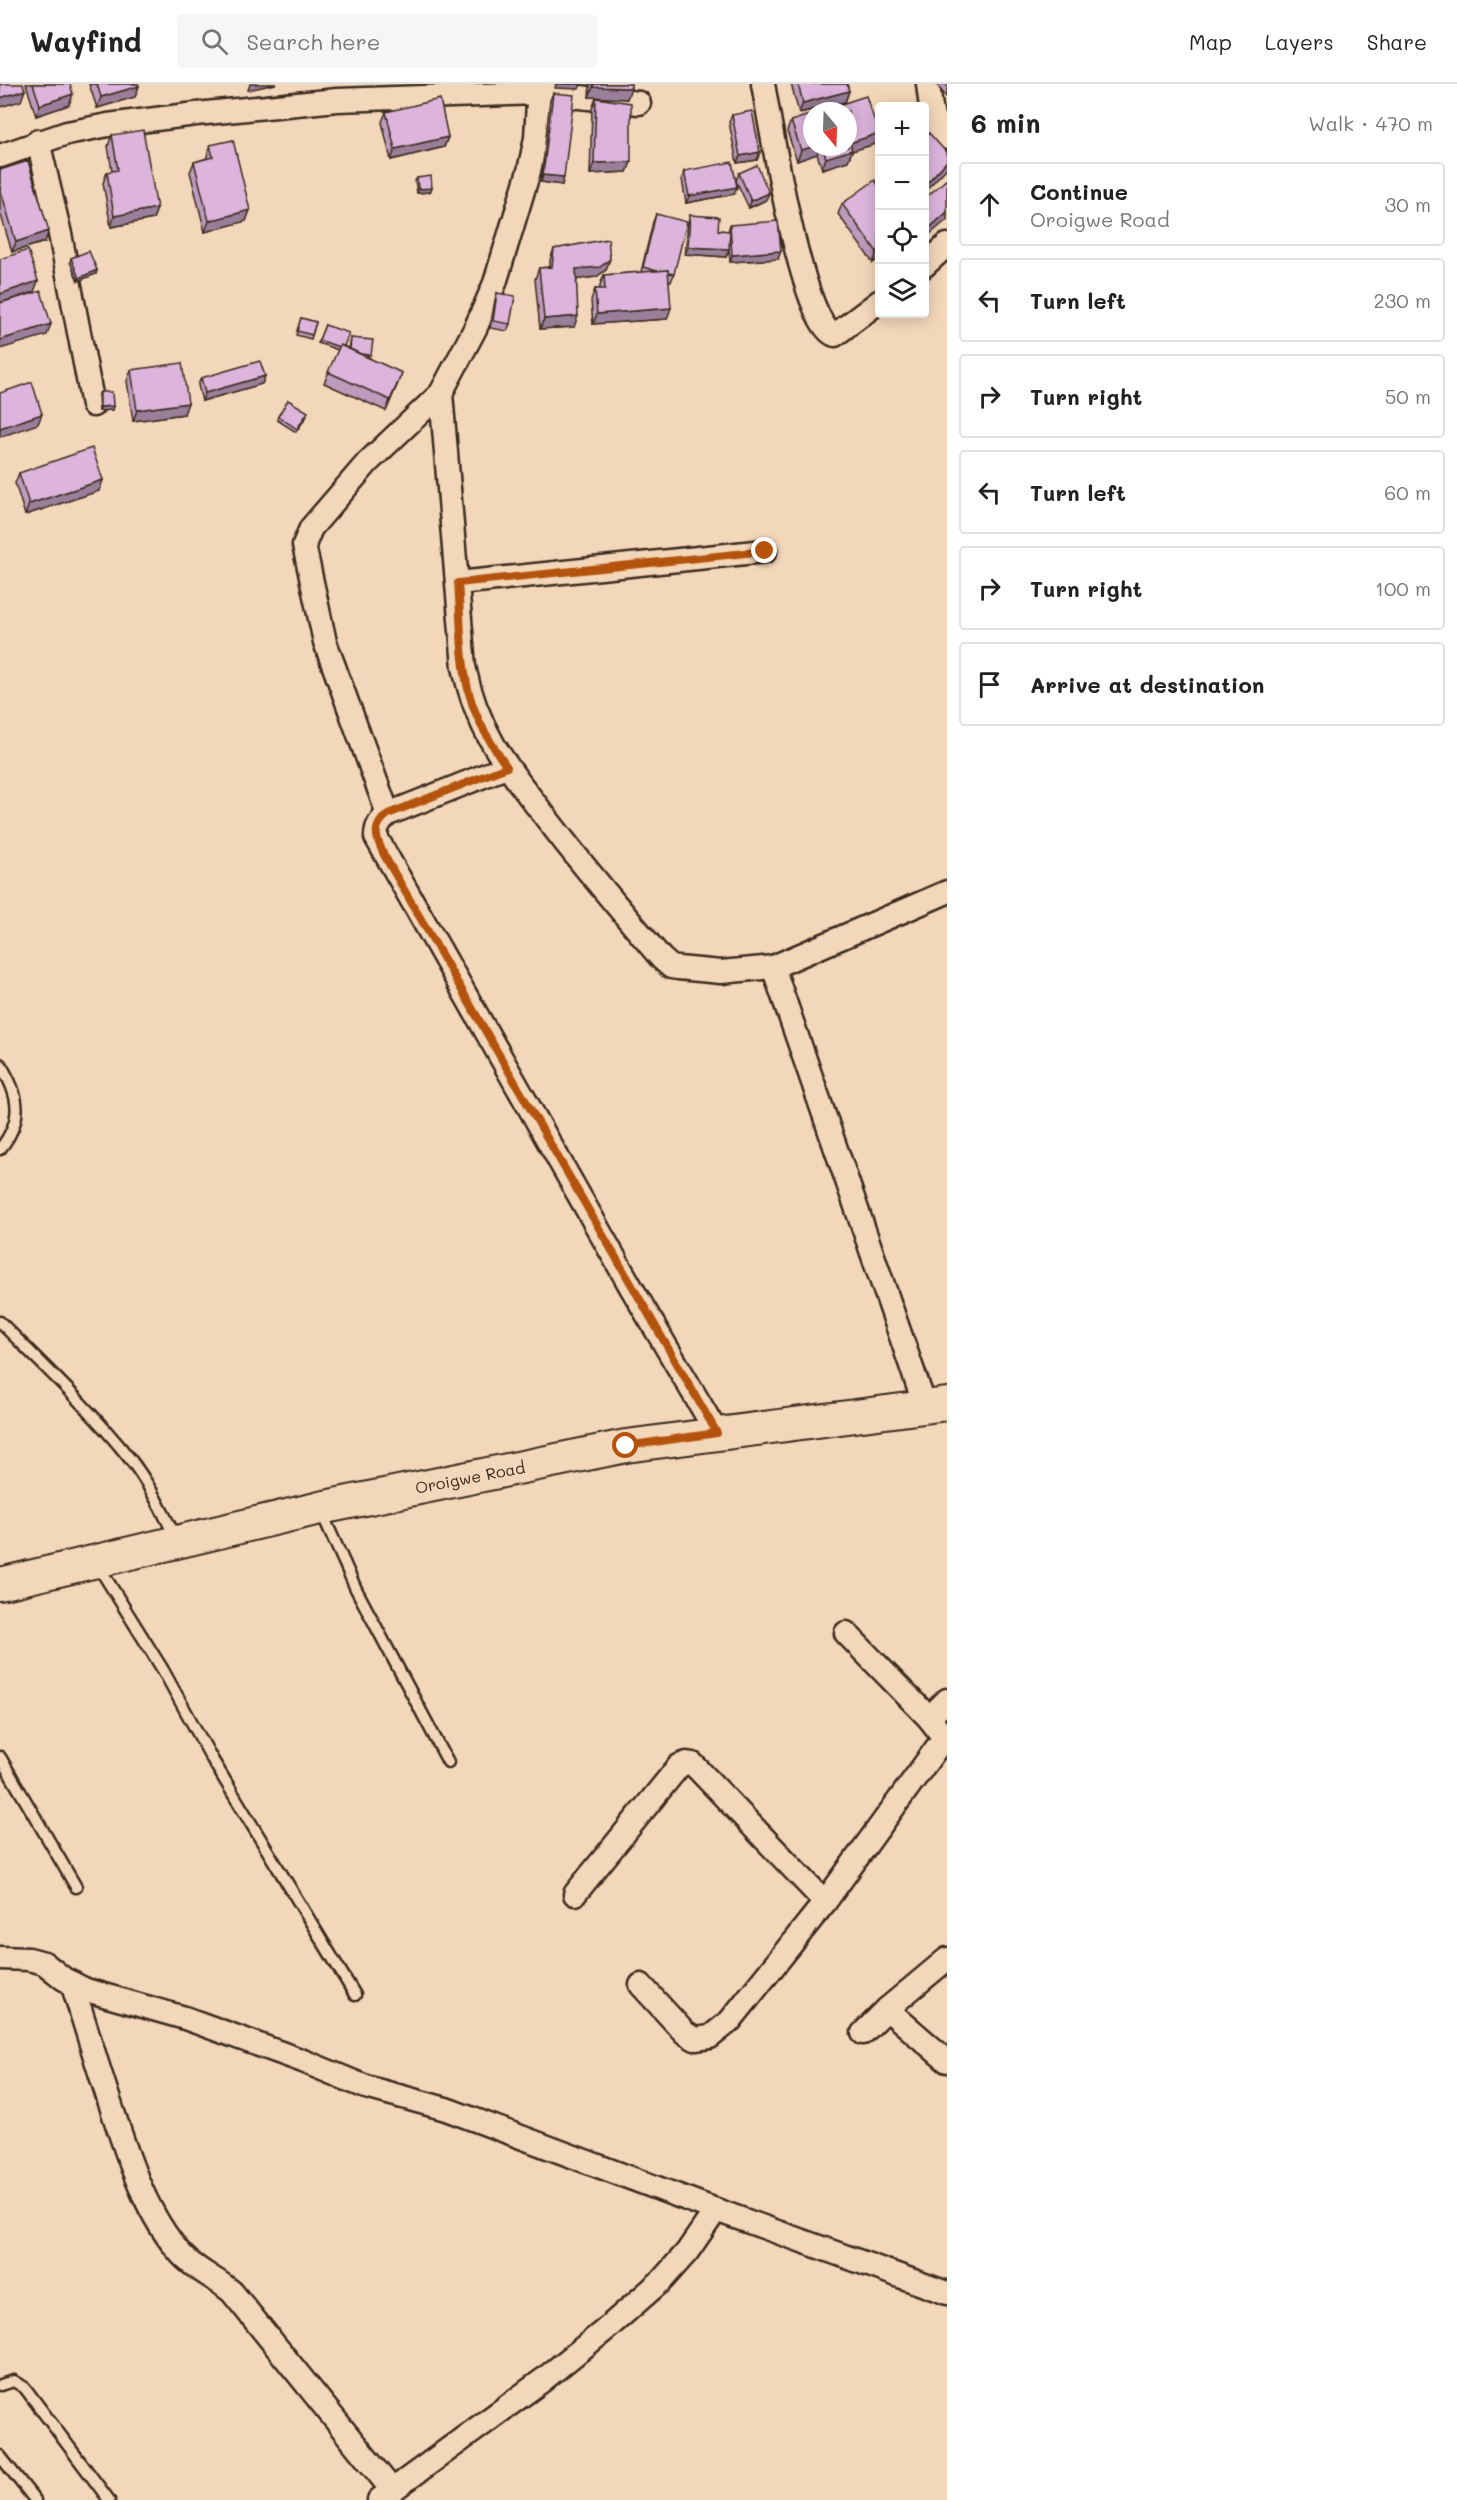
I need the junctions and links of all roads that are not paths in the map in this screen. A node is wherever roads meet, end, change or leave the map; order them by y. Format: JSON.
{"nodes":[{"id":1,"x":763,"y":84,"type":"edge"},
{"id":2,"x":928,"y":84,"type":"edge"},
{"id":3,"x":539,"y":89,"type":"edge"},
{"id":4,"x":639,"y":103,"type":"dead end"},
{"id":5,"x":947,"y":138,"type":"edge"},
{"id":6,"x":38,"y":141,"type":"junction"},
{"id":7,"x":0,"y":156,"type":"edge"},
{"id":8,"x":947,"y":245,"type":"edge"},
{"id":9,"x":926,"y":264,"type":"edge"},
{"id":10,"x":875,"y":304,"type":"edge"},
{"id":11,"x":441,"y":393,"type":"junction"},
{"id":12,"x":93,"y":405,"type":"dead end"},
{"id":13,"x":765,"y":551,"type":"dead end"},
{"id":14,"x":458,"y":583,"type":"junction"},
{"id":15,"x":507,"y":767,"type":"junction"},
{"id":16,"x":388,"y":814,"type":"junction"},
{"id":17,"x":947,"y":892,"type":"edge"},
{"id":18,"x":773,"y":968,"type":"junction"},
{"id":19,"x":0,"y":1064,"type":"edge"},
{"id":20,"x":0,"y":1149,"type":"edge"},
{"id":21,"x":0,"y":1322,"type":"edge"},
{"id":22,"x":936,"y":1405,"type":"edge"},
{"id":23,"x":717,"y":1433,"type":"junction"},
{"id":24,"x":320,"y":1508,"type":"junction"},
{"id":25,"x":177,"y":1541,"type":"junction"},
{"id":26,"x":95,"y":1561,"type":"junction"},
{"id":27,"x":0,"y":1584,"type":"edge"},
{"id":28,"x":846,"y":1633,"type":"dead end"},
{"id":29,"x":947,"y":1700,"type":"edge"},
{"id":30,"x":929,"y":1718,"type":"junction"},
{"id":31,"x":0,"y":1757,"type":"edge"},
{"id":32,"x":448,"y":1762,"type":"dead end"},
{"id":33,"x":76,"y":1887,"type":"dead end"},
{"id":34,"x":575,"y":1894,"type":"dead end"},
{"id":35,"x":825,"y":1902,"type":"junction"},
{"id":36,"x":0,"y":1958,"type":"edge"},
{"id":37,"x":947,"y":1959,"type":"edge"},
{"id":38,"x":72,"y":1983,"type":"junction"},
{"id":39,"x":641,"y":1985,"type":"dead end"},
{"id":40,"x":355,"y":1995,"type":"dead end"},
{"id":41,"x":887,"y":2009,"type":"junction"},
{"id":42,"x":863,"y":2033,"type":"dead end"},
{"id":43,"x":947,"y":2061,"type":"edge"},
{"id":44,"x":716,"y":2210,"type":"junction"},
{"id":45,"x":947,"y":2293,"type":"edge"},
{"id":46,"x":0,"y":2385,"type":"edge"},
{"id":47,"x":0,"y":2456,"type":"edge"},
{"id":48,"x":386,"y":2495,"type":"edge"},
{"id":49,"x":35,"y":2500,"type":"edge"},
{"id":50,"x":109,"y":2500,"type":"edge"}],
"edges":[{"from":1,"to":10,"type":"street"},
{"from":2,"to":5,"type":"street"},
{"from":3,"to":4,"type":"street"},
{"from":3,"to":6,"type":"street"},
{"from":3,"to":11,"type":"street"},
{"from":6,"to":7,"type":"street"},
{"from":6,"to":12,"type":"street"},
{"from":8,"to":9,"type":"street"},
{"from":11,"to":14,"type":"street"},
{"from":11,"to":16,"type":"street"},
{"from":13,"to":14,"type":"street"},
{"from":14,"to":15,"type":"street"},
{"from":15,"to":16,"type":"street"},
{"from":15,"to":18,"type":"street"},
{"from":16,"to":23,"type":"street"},
{"from":17,"to":18,"type":"street"},
{"from":18,"to":22,"type":"street"},
{"from":19,"to":20,"type":"lane"},
{"from":21,"to":25,"type":"lane"},
{"from":22,"to":23,"type":"street","name":"Oroigwe Road"},
{"from":23,"to":24,"type":"street","name":"Oroigwe Road"},
{"from":24,"to":25,"type":"street","name":"Oroigwe Road"},
{"from":24,"to":32,"type":"lane"},
{"from":25,"to":26,"type":"street","name":"Oroigwe Road"},
{"from":26,"to":27,"type":"street","name":"Oroigwe Road"},
{"from":26,"to":40,"type":"lane"},
{"from":28,"to":30,"type":"street"},
{"from":29,"to":30,"type":"street"},
{"from":30,"to":35,"type":"street"},
{"from":31,"to":33,"type":"lane"},
{"from":34,"to":35,"type":"street"},
{"from":35,"to":39,"type":"street"},
{"from":36,"to":38,"type":"street"},
{"from":37,"to":41,"type":"street"},
{"from":38,"to":44,"type":"street"},
{"from":38,"to":48,"type":"street"},
{"from":41,"to":42,"type":"street"},
{"from":41,"to":43,"type":"street"},
{"from":44,"to":45,"type":"street"},
{"from":44,"to":48,"type":"street"},
{"from":46,"to":50,"type":"lane"},
{"from":47,"to":49,"type":"lane"}]}
